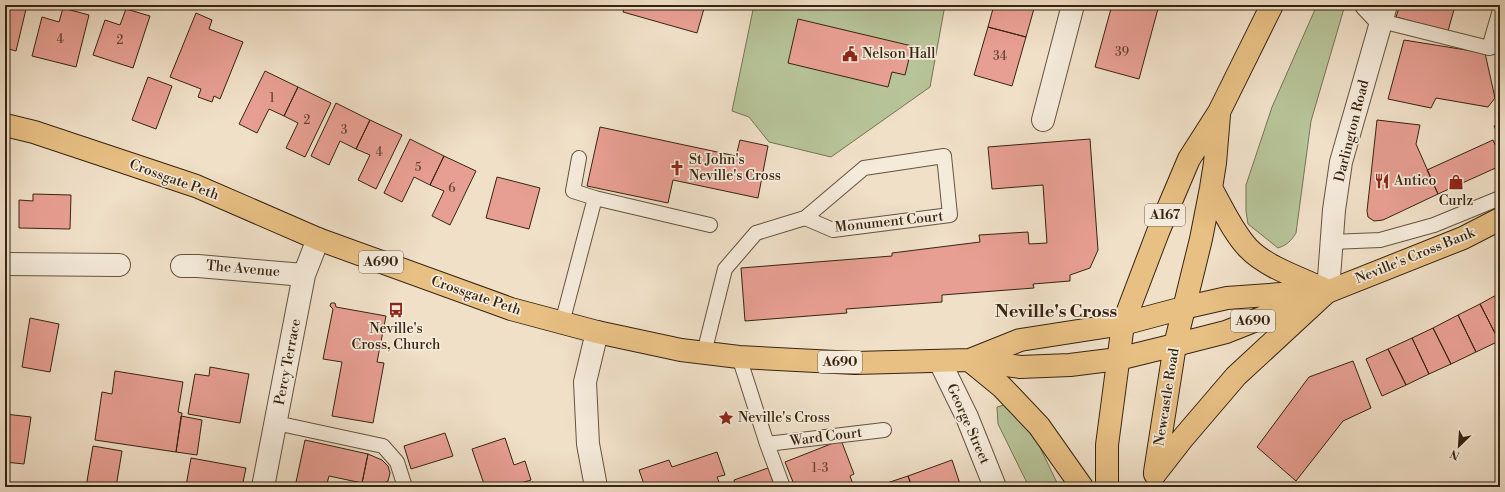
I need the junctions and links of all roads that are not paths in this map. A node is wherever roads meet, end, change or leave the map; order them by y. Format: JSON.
{"nodes":[{"id":1,"x":1073,"y":5,"type":"edge"},
{"id":2,"x":1272,"y":5,"type":"edge"},
{"id":3,"x":1366,"y":5,"type":"edge"},
{"id":4,"x":1500,"y":10,"type":"edge"},
{"id":5,"x":1383,"y":13,"type":"edge"},
{"id":6,"x":1495,"y":46,"type":"edge"},
{"id":7,"x":1219,"y":112,"type":"junction"},
{"id":8,"x":1043,"y":120,"type":"dead end"},
{"id":9,"x":5,"y":125,"type":"edge"},
{"id":10,"x":579,"y":158,"type":"dead end"},
{"id":11,"x":1211,"y":188,"type":"junction"},
{"id":12,"x":595,"y":198,"type":"junction"},
{"id":13,"x":1500,"y":198,"type":"edge"},
{"id":14,"x":804,"y":218,"type":"junction"},
{"id":15,"x":1500,"y":219,"type":"edge"},
{"id":16,"x":710,"y":225,"type":"dead end"},
{"id":17,"x":318,"y":239,"type":"junction"},
{"id":18,"x":1331,"y":242,"type":"junction"},
{"id":19,"x":5,"y":264,"type":"edge"},
{"id":20,"x":119,"y":265,"type":"dead end"},
{"id":21,"x":182,"y":266,"type":"dead end"},
{"id":22,"x":304,"y":274,"type":"junction"},
{"id":23,"x":1328,"y":291,"type":"junction"},
{"id":24,"x":1183,"y":308,"type":"junction"},
{"id":25,"x":562,"y":323,"type":"junction"},
{"id":26,"x":1123,"y":324,"type":"junction"},
{"id":27,"x":598,"y":332,"type":"junction"},
{"id":28,"x":1175,"y":345,"type":"junction"},
{"id":29,"x":704,"y":353,"type":"junction"},
{"id":30,"x":739,"y":358,"type":"junction"},
{"id":31,"x":1118,"y":359,"type":"junction"},
{"id":32,"x":969,"y":360,"type":"junction"},
{"id":33,"x":940,"y":362,"type":"junction"},
{"id":34,"x":276,"y":423,"type":"junction"},
{"id":35,"x":884,"y":430,"type":"dead end"},
{"id":36,"x":767,"y":444,"type":"junction"},
{"id":37,"x":1154,"y":481,"type":"edge"},
{"id":38,"x":263,"y":487,"type":"edge"},
{"id":39,"x":405,"y":487,"type":"edge"},
{"id":40,"x":596,"y":487,"type":"edge"},
{"id":41,"x":783,"y":487,"type":"edge"},
{"id":42,"x":995,"y":487,"type":"edge"},
{"id":43,"x":1082,"y":487,"type":"edge"},
{"id":44,"x":1107,"y":487,"type":"edge"}],
"edges":[{"from":1,"to":8,"type":"street"},
{"from":2,"to":7,"type":"main road","number":"A167"},
{"from":3,"to":5,"type":"street"},
{"from":4,"to":6,"type":"lane"},
{"from":5,"to":6,"type":"lane"},
{"from":5,"to":18,"type":"street","name":"Darlington Road"},
{"from":7,"to":11,"type":"main road","number":"A167"},
{"from":7,"to":26,"type":"main road","number":"A167"},
{"from":9,"to":17,"type":"main road","name":"Crossgate Peth","number":"A690"},
{"from":10,"to":12,"type":"lane"},
{"from":11,"to":23,"type":"main road"},
{"from":11,"to":24,"type":"main road","number":"A167"},
{"from":12,"to":16,"type":"lane"},
{"from":12,"to":25,"type":"lane"},
{"from":13,"to":18,"type":"lane"},
{"from":14,"to":14,"type":"lane","name":"Monument Court"},
{"from":14,"to":29,"type":"lane","name":"Monument Court"},
{"from":15,"to":23,"type":"main road","name":"Neville's Cross Bank","number":"A690"},
{"from":17,"to":22,"type":"street","name":"Percy Terrace"},
{"from":17,"to":25,"type":"main road","name":"Crossgate Peth","number":"A690"},
{"from":18,"to":23,"type":"street","name":"Darlington Road"},
{"from":19,"to":20,"type":"street"},
{"from":21,"to":22,"type":"street","name":"The Avenue"},
{"from":22,"to":34,"type":"street","name":"Percy Terrace"},
{"from":23,"to":24,"type":"main road","name":"Neville's Cross Bank","number":"A690"},
{"from":23,"to":28,"type":"main road","name":"Neville's Cross Bank","number":"A690"},
{"from":23,"to":37,"type":"main road"},
{"from":24,"to":26,"type":"main road","number":"A690"},
{"from":24,"to":28,"type":"main road","name":"Newcastle Road","number":"A167"},
{"from":25,"to":27,"type":"main road","name":"Crossgate Peth","number":"A690"},
{"from":26,"to":31,"type":"main road","number":"A167"},
{"from":26,"to":32,"type":"main road","number":"A690"},
{"from":27,"to":29,"type":"main road","name":"Crossgate Peth","number":"A690"},
{"from":27,"to":40,"type":"street"},
{"from":28,"to":31,"type":"main road","number":"A690"},
{"from":28,"to":37,"type":"main road","name":"Newcastle Road","number":"A167"},
{"from":29,"to":30,"type":"main road","name":"Crossgate Peth","number":"A690"},
{"from":30,"to":33,"type":"main road","name":"Crossgate Peth","number":"A690"},
{"from":30,"to":36,"type":"lane"},
{"from":31,"to":32,"type":"main road","number":"A690"},
{"from":31,"to":44,"type":"main road","number":"A167"},
{"from":32,"to":33,"type":"main road","number":"A690"},
{"from":32,"to":43,"type":"main road"},
{"from":33,"to":42,"type":"street","name":"George Street"},
{"from":34,"to":38,"type":"street","name":"Percy Terrace"},
{"from":34,"to":39,"type":"lane"},
{"from":35,"to":36,"type":"lane","name":"Ward Court"},
{"from":36,"to":41,"type":"lane"}]}
